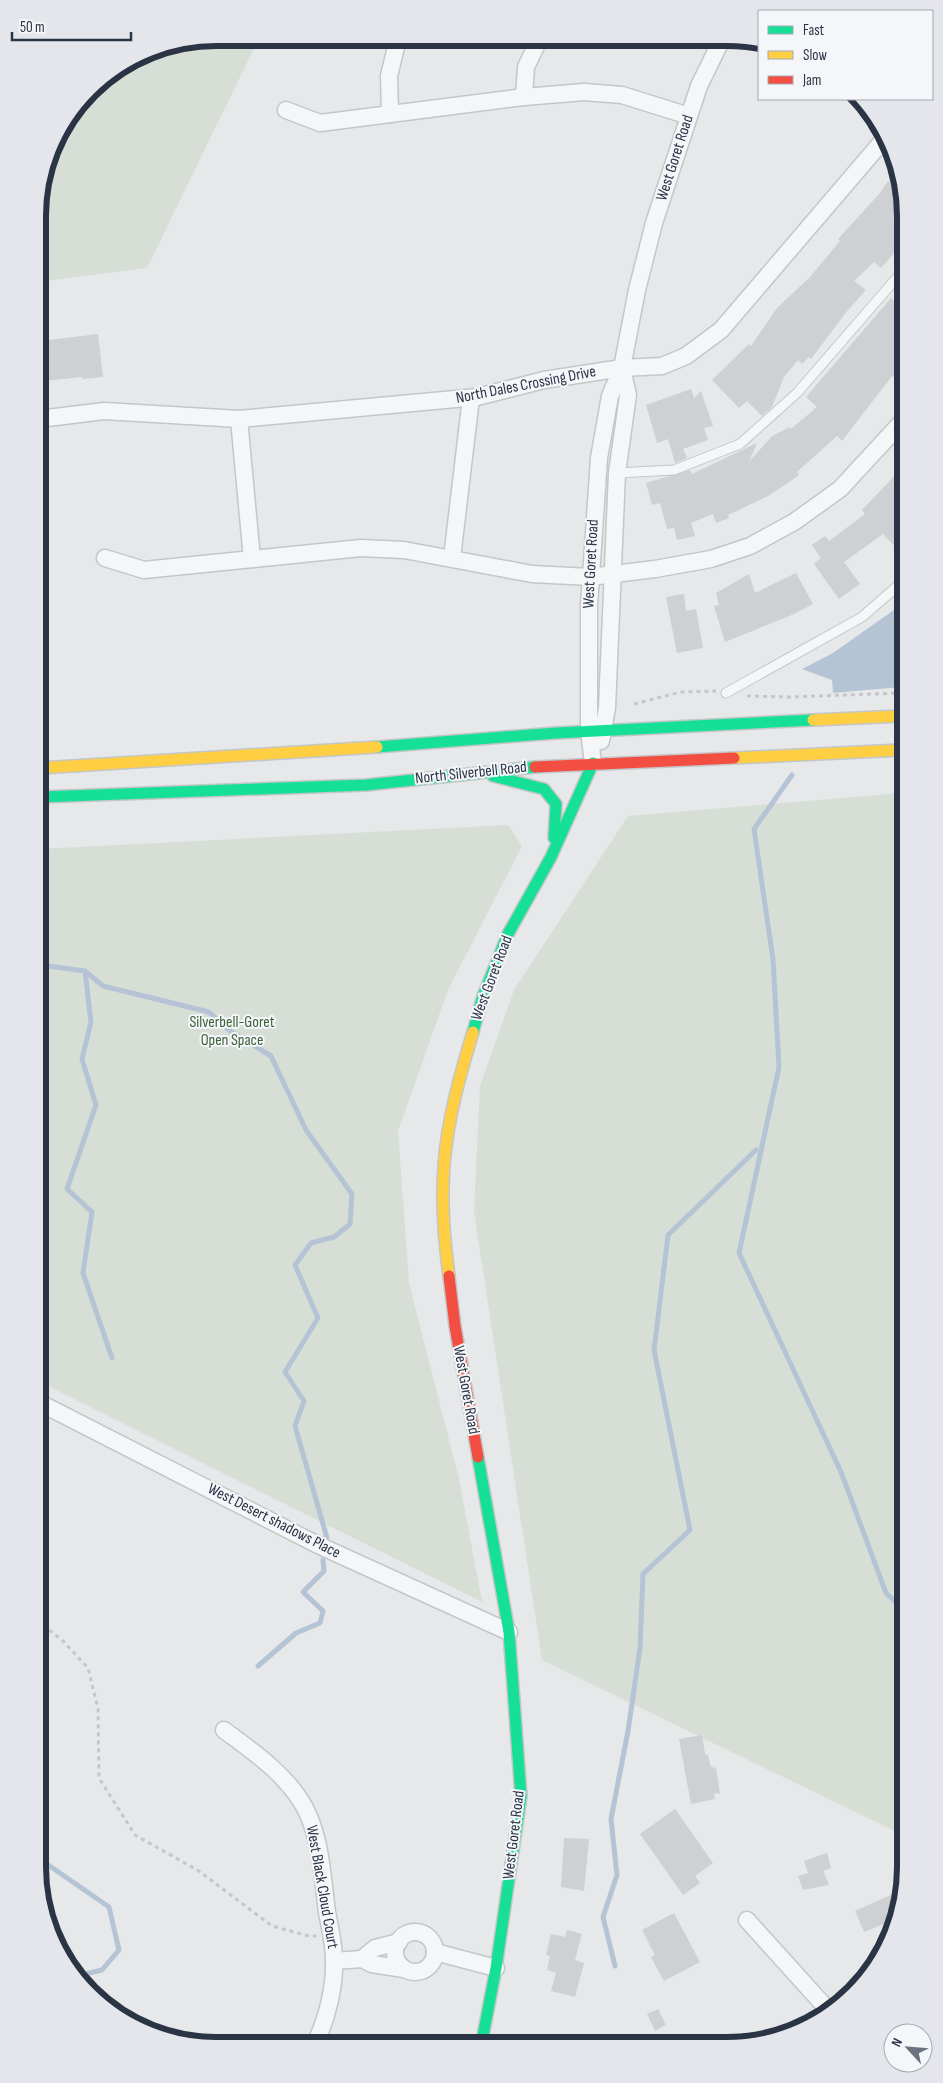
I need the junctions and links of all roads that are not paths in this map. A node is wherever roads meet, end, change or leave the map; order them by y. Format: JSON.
{"nodes":[{"id":1,"x":396,"y":46,"type":"edge"},
{"id":2,"x":536,"y":46,"type":"edge"},
{"id":3,"x":719,"y":46,"type":"edge"},
{"id":4,"x":524,"y":97,"type":"junction"},
{"id":5,"x":286,"y":110,"type":"dead end"},
{"id":6,"x":390,"y":114,"type":"junction"},
{"id":7,"x":689,"y":116,"type":"junction"},
{"id":8,"x":880,"y":144,"type":"edge"},
{"id":9,"x":897,"y":278,"type":"edge"},
{"id":10,"x":622,"y":368,"type":"junction"},
{"id":11,"x":471,"y":398,"type":"junction"},
{"id":12,"x":47,"y":418,"type":"edge"},
{"id":13,"x":239,"y":419,"type":"junction"},
{"id":14,"x":897,"y":427,"type":"edge"},
{"id":15,"x":617,"y":473,"type":"junction"},
{"id":16,"x":105,"y":558,"type":"dead end"},
{"id":17,"x":452,"y":558,"type":"junction"},
{"id":18,"x":252,"y":559,"type":"junction"},
{"id":19,"x":612,"y":575,"type":"junction"},
{"id":20,"x":590,"y":577,"type":"junction"},
{"id":21,"x":897,"y":587,"type":"edge"},
{"id":22,"x":726,"y":693,"type":"road end"},
{"id":23,"x":897,"y":716,"type":"edge"},
{"id":24,"x":597,"y":731,"type":"junction"},
{"id":25,"x":897,"y":750,"type":"edge"},
{"id":26,"x":593,"y":763,"type":"junction"},
{"id":27,"x":47,"y":768,"type":"edge"},
{"id":28,"x":476,"y":772,"type":"junction"},
{"id":29,"x":47,"y":797,"type":"edge"},
{"id":30,"x":551,"y":857,"type":"junction"},
{"id":31,"x":46,"y":1406,"type":"edge"},
{"id":32,"x":509,"y":1632,"type":"junction"},
{"id":33,"x":224,"y":1730,"type":"dead end"},
{"id":34,"x":747,"y":1920,"type":"dead end"},
{"id":35,"x":398,"y":1942,"type":"junction"},
{"id":36,"x":435,"y":1952,"type":"junction"},
{"id":37,"x":362,"y":1959,"type":"junction"},
{"id":38,"x":334,"y":1961,"type":"junction"},
{"id":39,"x":496,"y":1968,"type":"junction"},
{"id":40,"x":404,"y":1969,"type":"junction"},
{"id":41,"x":824,"y":2006,"type":"edge"},
{"id":42,"x":318,"y":2037,"type":"edge"},
{"id":43,"x":483,"y":2037,"type":"edge"}],
"edges":[{"from":1,"to":6,"type":"street"},
{"from":2,"to":4,"type":"street"},
{"from":3,"to":7,"type":"street","name":"West Goret Road"},
{"from":4,"to":6,"type":"street"},
{"from":4,"to":7,"type":"street"},
{"from":5,"to":6,"type":"street"},
{"from":7,"to":10,"type":"street","name":"West Goret Road"},
{"from":8,"to":10,"type":"street","name":"North Dales Crossing Drive"},
{"from":9,"to":15,"type":"lane"},
{"from":10,"to":11,"type":"street","name":"North Dales Crossing Drive"},
{"from":10,"to":15,"type":"street","name":"West Goret Road"},
{"from":10,"to":20,"type":"street","name":"West Goret Road"},
{"from":11,"to":13,"type":"street","name":"North Dales Crossing Drive"},
{"from":11,"to":17,"type":"street"},
{"from":12,"to":13,"type":"street","name":"North Dales Crossing Drive"},
{"from":13,"to":18,"type":"street"},
{"from":14,"to":19,"type":"street"},
{"from":15,"to":19,"type":"street","name":"West Goret Road"},
{"from":16,"to":18,"type":"street"},
{"from":17,"to":18,"type":"street"},
{"from":17,"to":20,"type":"street"},
{"from":19,"to":20,"type":"street"},
{"from":19,"to":24,"type":"street","name":"West Goret Road"},
{"from":20,"to":24,"type":"street","name":"West Goret Road"},
{"from":21,"to":22,"type":"lane"},
{"from":23,"to":24,"type":"main road","name":"North Silverbell Road"},
{"from":24,"to":26,"type":"street","name":"West Goret Road"},
{"from":24,"to":27,"type":"main road","name":"North Silverbell Road"},
{"from":25,"to":26,"type":"main road","name":"North Silverbell Road"},
{"from":26,"to":28,"type":"main road","name":"North Silverbell Road"},
{"from":26,"to":30,"type":"main road","name":"West Goret Road"},
{"from":28,"to":29,"type":"main road","name":"North Silverbell Road"},
{"from":28,"to":30,"type":"main road"},
{"from":30,"to":32,"type":"main road","name":"West Goret Road"},
{"from":31,"to":32,"type":"street","name":"West Desert shadows Place"},
{"from":32,"to":39,"type":"main road","name":"West Goret Road"},
{"from":33,"to":38,"type":"street","name":"West Black Cloud Court"},
{"from":34,"to":41,"type":"street"},
{"from":35,"to":36,"type":"street","name":"West Black Cloud Court"},
{"from":35,"to":37,"type":"street","name":"West Black Cloud Court"},
{"from":35,"to":40,"type":"street"},
{"from":36,"to":39,"type":"street"},
{"from":36,"to":40,"type":"street","name":"West Black Cloud Court"},
{"from":37,"to":38,"type":"street","name":"West Black Cloud Court"},
{"from":37,"to":40,"type":"street","name":"West Black Cloud Court"},
{"from":38,"to":42,"type":"street","name":"West Black Cloud Court"},
{"from":39,"to":43,"type":"main road","name":"West Goret Road"}]}
